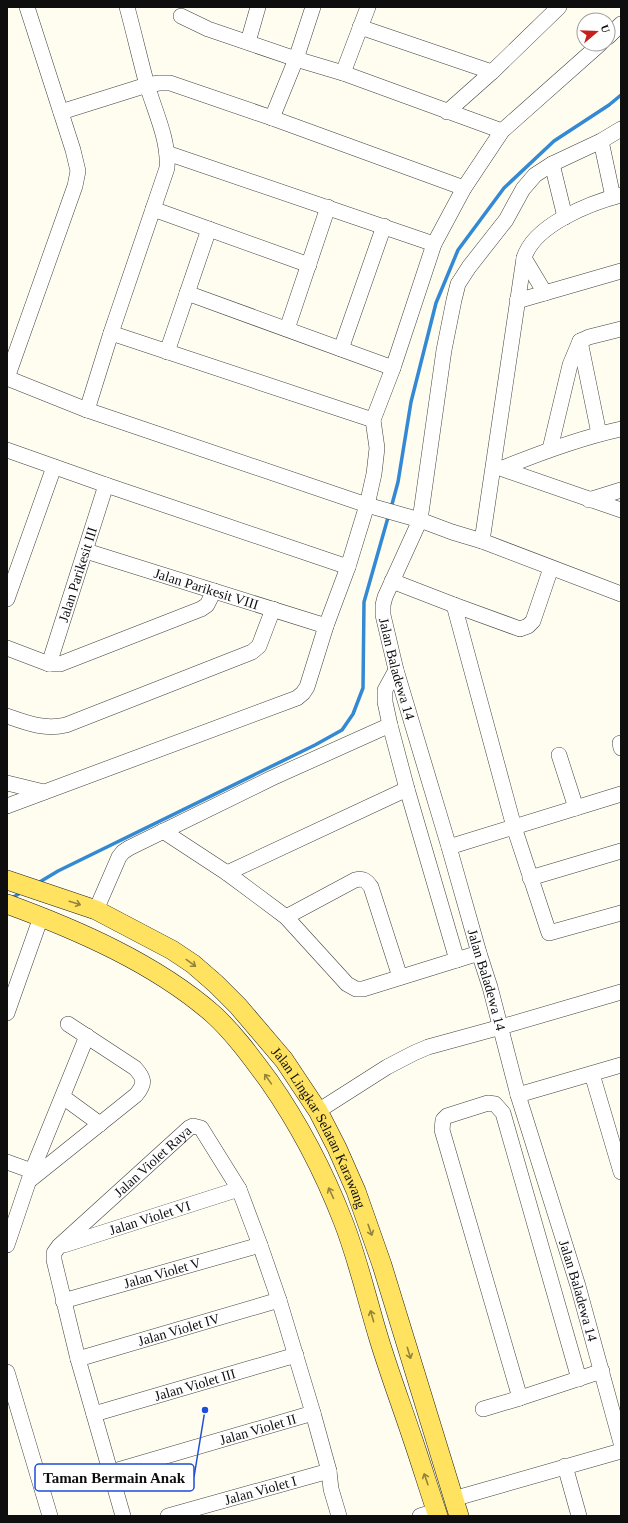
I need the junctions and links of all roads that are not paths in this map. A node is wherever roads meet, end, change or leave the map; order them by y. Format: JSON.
{"nodes":[{"id":1,"x":27,"y":7,"type":"edge"},
{"id":2,"x":127,"y":7,"type":"edge"},
{"id":3,"x":258,"y":7,"type":"edge"},
{"id":4,"x":313,"y":7,"type":"edge"},
{"id":5,"x":368,"y":7,"type":"edge"},
{"id":6,"x":559,"y":7,"type":"edge"},
{"id":7,"x":181,"y":16,"type":"dead end"},
{"id":8,"x":360,"y":27,"type":"junction"},
{"id":9,"x":248,"y":42,"type":"junction"},
{"id":10,"x":591,"y":52,"type":"edge"},
{"id":11,"x":296,"y":59,"type":"junction"},
{"id":12,"x":492,"y":72,"type":"junction"},
{"id":13,"x":343,"y":73,"type":"junction"},
{"id":14,"x":147,"y":85,"type":"junction"},
{"id":15,"x":61,"y":112,"type":"junction"},
{"id":16,"x":447,"y":112,"type":"junction"},
{"id":17,"x":272,"y":118,"type":"junction"},
{"id":18,"x":621,"y":129,"type":"edge"},
{"id":19,"x":502,"y":131,"type":"junction"},
{"id":20,"x":601,"y":141,"type":"junction"},
{"id":21,"x":167,"y":153,"type":"junction"},
{"id":22,"x":552,"y":164,"type":"junction"},
{"id":23,"x":464,"y":188,"type":"junction"},
{"id":24,"x":617,"y":196,"type":"edge"},
{"id":25,"x":328,"y":207,"type":"junction"},
{"id":26,"x":153,"y":209,"type":"junction"},
{"id":27,"x":565,"y":217,"type":"junction"},
{"id":28,"x":384,"y":226,"type":"junction"},
{"id":29,"x":209,"y":229,"type":"junction"},
{"id":30,"x":434,"y":244,"type":"junction"},
{"id":31,"x":524,"y":258,"type":"junction"},
{"id":32,"x":309,"y":265,"type":"junction"},
{"id":33,"x":621,"y":271,"type":"edge"},
{"id":34,"x":187,"y":293,"type":"junction"},
{"id":35,"x":545,"y":293,"type":"junction"},
{"id":36,"x":517,"y":301,"type":"junction"},
{"id":37,"x":621,"y":329,"type":"edge"},
{"id":38,"x":287,"y":330,"type":"junction"},
{"id":39,"x":112,"y":333,"type":"junction"},
{"id":40,"x":580,"y":341,"type":"junction"},
{"id":41,"x":341,"y":349,"type":"junction"},
{"id":42,"x":167,"y":352,"type":"junction"},
{"id":43,"x":393,"y":368,"type":"junction"},
{"id":44,"x":7,"y":378,"type":"edge"},
{"id":45,"x":87,"y":410,"type":"junction"},
{"id":46,"x":373,"y":420,"type":"junction"},
{"id":47,"x":621,"y":429,"type":"edge"},
{"id":48,"x":598,"y":434,"type":"junction"},
{"id":49,"x":550,"y":449,"type":"junction"},
{"id":50,"x":7,"y":450,"type":"edge"},
{"id":51,"x":54,"y":467,"type":"junction"},
{"id":52,"x":499,"y":467,"type":"junction"},
{"id":53,"x":106,"y":485,"type":"junction"},
{"id":54,"x":621,"y":490,"type":"edge"},
{"id":55,"x":589,"y":500,"type":"junction"},
{"id":56,"x":367,"y":505,"type":"junction"},
{"id":57,"x":621,"y":510,"type":"edge"},
{"id":58,"x":420,"y":520,"type":"junction"},
{"id":59,"x":482,"y":541,"type":"junction"},
{"id":60,"x":86,"y":551,"type":"junction"},
{"id":61,"x":348,"y":566,"type":"junction"},
{"id":62,"x":551,"y":568,"type":"junction"},
{"id":63,"x":392,"y":581,"type":"junction"},
{"id":64,"x":214,"y":591,"type":"junction"},
{"id":65,"x":621,"y":594,"type":"edge"},
{"id":66,"x":7,"y":599,"type":"edge"},
{"id":67,"x":454,"y":606,"type":"junction"},
{"id":68,"x":273,"y":609,"type":"junction"},
{"id":69,"x":326,"y":626,"type":"junction"},
{"id":70,"x":7,"y":648,"type":"edge"},
{"id":71,"x":49,"y":664,"type":"junction"},
{"id":72,"x":396,"y":670,"type":"junction"},
{"id":73,"x":7,"y":716,"type":"edge"},
{"id":74,"x":390,"y":725,"type":"junction"},
{"id":75,"x":560,"y":755,"type":"dead end"},
{"id":76,"x":8,"y":787,"type":"edge"},
{"id":77,"x":407,"y":789,"type":"junction"},
{"id":78,"x":44,"y":792,"type":"junction"},
{"id":79,"x":621,"y":794,"type":"edge"},
{"id":80,"x":7,"y":806,"type":"edge"},
{"id":81,"x":576,"y":808,"type":"junction"},
{"id":82,"x":514,"y":827,"type":"junction"},
{"id":83,"x":163,"y":831,"type":"junction"},
{"id":84,"x":449,"y":847,"type":"junction"},
{"id":85,"x":621,"y":851,"type":"edge"},
{"id":86,"x":227,"y":873,"type":"junction"},
{"id":87,"x":530,"y":878,"type":"junction"},
{"id":88,"x":14,"y":882,"type":"edge"},
{"id":89,"x":10,"y":905,"type":"edge"},
{"id":90,"x":96,"y":910,"type":"junction"},
{"id":91,"x":621,"y":914,"type":"edge"},
{"id":92,"x":41,"y":917,"type":"junction"},
{"id":93,"x":286,"y":917,"type":"junction"},
{"id":94,"x":479,"y":953,"type":"junction"},
{"id":95,"x":457,"y":960,"type":"junction"},
{"id":96,"x":400,"y":977,"type":"junction"},
{"id":97,"x":621,"y":992,"type":"edge"},
{"id":98,"x":7,"y":1013,"type":"edge"},
{"id":99,"x":68,"y":1024,"type":"dead end"},
{"id":100,"x":501,"y":1028,"type":"junction"},
{"id":101,"x":87,"y":1036,"type":"junction"},
{"id":102,"x":621,"y":1065,"type":"edge"},
{"id":103,"x":592,"y":1074,"type":"junction"},
{"id":104,"x":518,"y":1095,"type":"junction"},
{"id":105,"x":63,"y":1097,"type":"junction"},
{"id":106,"x":318,"y":1111,"type":"junction"},
{"id":107,"x":100,"y":1124,"type":"junction"},
{"id":108,"x":615,"y":1130,"type":"edge"},
{"id":109,"x":7,"y":1162,"type":"edge"},
{"id":110,"x":621,"y":1172,"type":"edge"},
{"id":111,"x":31,"y":1175,"type":"junction"},
{"id":112,"x":239,"y":1189,"type":"junction"},
{"id":113,"x":7,"y":1245,"type":"edge"},
{"id":114,"x":260,"y":1245,"type":"junction"},
{"id":115,"x":59,"y":1246,"type":"junction"},
{"id":116,"x":279,"y":1300,"type":"junction"},
{"id":117,"x":63,"y":1301,"type":"junction"},
{"id":118,"x":296,"y":1355,"type":"junction"},
{"id":119,"x":78,"y":1359,"type":"junction"},
{"id":120,"x":7,"y":1372,"type":"edge"},
{"id":121,"x":602,"y":1372,"type":"junction"},
{"id":122,"x":579,"y":1378,"type":"junction"},
{"id":123,"x":520,"y":1398,"type":"junction"},
{"id":124,"x":483,"y":1409,"type":"dead end"},
{"id":125,"x":312,"y":1413,"type":"junction"},
{"id":126,"x":94,"y":1414,"type":"junction"},
{"id":127,"x":621,"y":1443,"type":"edge"},
{"id":128,"x":621,"y":1451,"type":"edge"},
{"id":129,"x":565,"y":1466,"type":"junction"},
{"id":130,"x":329,"y":1471,"type":"junction"},
{"id":131,"x":111,"y":1472,"type":"junction"},
{"id":132,"x":456,"y":1507,"type":"edge"},
{"id":133,"x":431,"y":1514,"type":"edge"},
{"id":134,"x":50,"y":1516,"type":"edge"},
{"id":135,"x":123,"y":1516,"type":"edge"},
{"id":136,"x":168,"y":1516,"type":"edge"},
{"id":137,"x":339,"y":1516,"type":"edge"},
{"id":138,"x":348,"y":1516,"type":"edge"},
{"id":139,"x":579,"y":1516,"type":"edge"}],
"edges":[{"from":1,"to":15,"type":"street"},
{"from":2,"to":14,"type":"street"},
{"from":3,"to":9,"type":"street"},
{"from":4,"to":11,"type":"street"},
{"from":5,"to":8,"type":"street"},
{"from":6,"to":12,"type":"street"},
{"from":7,"to":9,"type":"street"},
{"from":8,"to":12,"type":"street"},
{"from":8,"to":13,"type":"street"},
{"from":9,"to":11,"type":"street"},
{"from":10,"to":19,"type":"street"},
{"from":11,"to":13,"type":"street"},
{"from":11,"to":17,"type":"street"},
{"from":12,"to":16,"type":"street"},
{"from":13,"to":16,"type":"street"},
{"from":14,"to":15,"type":"street"},
{"from":14,"to":17,"type":"street"},
{"from":14,"to":21,"type":"street"},
{"from":15,"to":44,"type":"street"},
{"from":16,"to":19,"type":"street"},
{"from":17,"to":23,"type":"street"},
{"from":18,"to":20,"type":"street","name":"Jalan Baladewa 14"},
{"from":19,"to":23,"type":"street"},
{"from":20,"to":22,"type":"street","name":"Jalan Baladewa 14"},
{"from":20,"to":24,"type":"street"},
{"from":21,"to":25,"type":"street"},
{"from":21,"to":26,"type":"street"},
{"from":22,"to":27,"type":"street"},
{"from":22,"to":58,"type":"street","name":"Jalan Baladewa 14"},
{"from":23,"to":30,"type":"street"},
{"from":24,"to":27,"type":"street"},
{"from":25,"to":28,"type":"street"},
{"from":25,"to":32,"type":"street"},
{"from":26,"to":29,"type":"street"},
{"from":26,"to":39,"type":"street"},
{"from":27,"to":31,"type":"street"},
{"from":28,"to":30,"type":"street"},
{"from":28,"to":41,"type":"street"},
{"from":29,"to":32,"type":"street"},
{"from":29,"to":34,"type":"street"},
{"from":30,"to":43,"type":"street"},
{"from":31,"to":35,"type":"street"},
{"from":31,"to":36,"type":"street"},
{"from":32,"to":38,"type":"street"},
{"from":33,"to":35,"type":"street"},
{"from":34,"to":38,"type":"street"},
{"from":34,"to":42,"type":"street"},
{"from":35,"to":36,"type":"street"},
{"from":36,"to":52,"type":"street"},
{"from":37,"to":40,"type":"street"},
{"from":38,"to":41,"type":"street"},
{"from":39,"to":42,"type":"street"},
{"from":39,"to":45,"type":"street"},
{"from":40,"to":48,"type":"street"},
{"from":40,"to":49,"type":"street"},
{"from":41,"to":43,"type":"street"},
{"from":42,"to":46,"type":"street"},
{"from":43,"to":46,"type":"street"},
{"from":44,"to":45,"type":"street"},
{"from":45,"to":56,"type":"street"},
{"from":46,"to":56,"type":"street"},
{"from":47,"to":48,"type":"street"},
{"from":48,"to":49,"type":"street"},
{"from":49,"to":52,"type":"street"},
{"from":50,"to":51,"type":"street"},
{"from":51,"to":53,"type":"street"},
{"from":51,"to":66,"type":"street"},
{"from":52,"to":55,"type":"street"},
{"from":52,"to":59,"type":"street"},
{"from":53,"to":60,"type":"street","name":"Jalan Parikesit III"},
{"from":53,"to":61,"type":"street"},
{"from":54,"to":55,"type":"street"},
{"from":55,"to":57,"type":"street"},
{"from":56,"to":58,"type":"street"},
{"from":56,"to":61,"type":"street"},
{"from":58,"to":59,"type":"street"},
{"from":58,"to":63,"type":"street","name":"Jalan Baladewa 14"},
{"from":59,"to":62,"type":"street"},
{"from":60,"to":64,"type":"street","name":"Jalan Parikesit VIII"},
{"from":60,"to":71,"type":"street","name":"Jalan Parikesit III"},
{"from":61,"to":69,"type":"street"},
{"from":62,"to":65,"type":"street"},
{"from":62,"to":67,"type":"street"},
{"from":63,"to":67,"type":"street"},
{"from":63,"to":72,"type":"street","name":"Jalan Baladewa 14"},
{"from":64,"to":68,"type":"street","name":"Jalan Parikesit VIII"},
{"from":64,"to":71,"type":"street"},
{"from":67,"to":82,"type":"street"},
{"from":68,"to":69,"type":"street","name":"Jalan Parikesit VIII"},
{"from":68,"to":73,"type":"street"},
{"from":69,"to":78,"type":"street"},
{"from":70,"to":71,"type":"street"},
{"from":72,"to":74,"type":"street"},
{"from":72,"to":84,"type":"street","name":"Jalan Baladewa 14"},
{"from":74,"to":77,"type":"street"},
{"from":74,"to":83,"type":"street"},
{"from":75,"to":81,"type":"street"},
{"from":76,"to":78,"type":"street"},
{"from":77,"to":86,"type":"street"},
{"from":77,"to":95,"type":"street"},
{"from":78,"to":80,"type":"street"},
{"from":79,"to":81,"type":"street"},
{"from":81,"to":82,"type":"street"},
{"from":82,"to":84,"type":"street"},
{"from":82,"to":87,"type":"street"},
{"from":83,"to":86,"type":"street"},
{"from":83,"to":90,"type":"street"},
{"from":84,"to":94,"type":"street","name":"Jalan Baladewa 14"},
{"from":85,"to":87,"type":"street"},
{"from":86,"to":93,"type":"street"},
{"from":87,"to":91,"type":"street"},
{"from":88,"to":90,"type":"main road","name":"Jalan Lingkar Selatan Karawang","one_way":true},
{"from":89,"to":92,"type":"main road","name":"Jalan Lingkar Selatan Karawang"},
{"from":90,"to":106,"type":"main road","name":"Jalan Lingkar Selatan Karawang","one_way":true},
{"from":92,"to":98,"type":"street"},
{"from":133,"to":92,"type":"main road","name":"Jalan Lingkar Selatan Karawang","one_way":true},
{"from":93,"to":96,"type":"street"},
{"from":93,"to":96,"type":"street"},
{"from":94,"to":95,"type":"street"},
{"from":94,"to":100,"type":"street","name":"Jalan Baladewa 14"},
{"from":95,"to":96,"type":"street"},
{"from":97,"to":100,"type":"street"},
{"from":99,"to":101,"type":"street"},
{"from":100,"to":104,"type":"street","name":"Jalan Baladewa 14"},
{"from":100,"to":106,"type":"street"},
{"from":101,"to":105,"type":"street"},
{"from":101,"to":107,"type":"street"},
{"from":102,"to":103,"type":"street"},
{"from":103,"to":104,"type":"street"},
{"from":103,"to":108,"type":"street"},
{"from":104,"to":121,"type":"street","name":"Jalan Baladewa 14"},
{"from":105,"to":107,"type":"street"},
{"from":105,"to":111,"type":"street"},
{"from":106,"to":132,"type":"main road","name":"Jalan Lingkar Selatan Karawang","one_way":true},
{"from":107,"to":111,"type":"street"},
{"from":108,"to":110,"type":"street"},
{"from":109,"to":111,"type":"street"},
{"from":111,"to":113,"type":"street"},
{"from":112,"to":114,"type":"street","name":"Jalan Violet Raya"},
{"from":112,"to":115,"type":"street","name":"Jalan Violet VI"},
{"from":112,"to":115,"type":"street","name":"Jalan Violet Raya"},
{"from":114,"to":116,"type":"street","name":"Jalan Violet Raya"},
{"from":114,"to":117,"type":"street","name":"Jalan Violet V"},
{"from":115,"to":117,"type":"street"},
{"from":116,"to":118,"type":"street","name":"Jalan Violet Raya"},
{"from":116,"to":119,"type":"street","name":"Jalan Violet IV"},
{"from":117,"to":119,"type":"street"},
{"from":118,"to":125,"type":"street","name":"Jalan Violet Raya"},
{"from":118,"to":126,"type":"street","name":"Jalan Violet III"},
{"from":119,"to":126,"type":"street"},
{"from":120,"to":134,"type":"street"},
{"from":121,"to":122,"type":"street"},
{"from":121,"to":127,"type":"street","name":"Jalan Baladewa 14"},
{"from":122,"to":123,"type":"street"},
{"from":122,"to":123,"type":"street"},
{"from":123,"to":124,"type":"street"},
{"from":125,"to":130,"type":"street","name":"Jalan Violet Raya"},
{"from":125,"to":131,"type":"street","name":"Jalan Violet II"},
{"from":126,"to":131,"type":"street"},
{"from":128,"to":129,"type":"street"},
{"from":129,"to":132,"type":"street"},
{"from":129,"to":139,"type":"street"},
{"from":130,"to":136,"type":"street","name":"Jalan Violet I"},
{"from":130,"to":137,"type":"street","name":"Jalan Violet Raya"},
{"from":130,"to":138,"type":"street","name":"Jalan Violet Raya"},
{"from":131,"to":135,"type":"street"}]}
